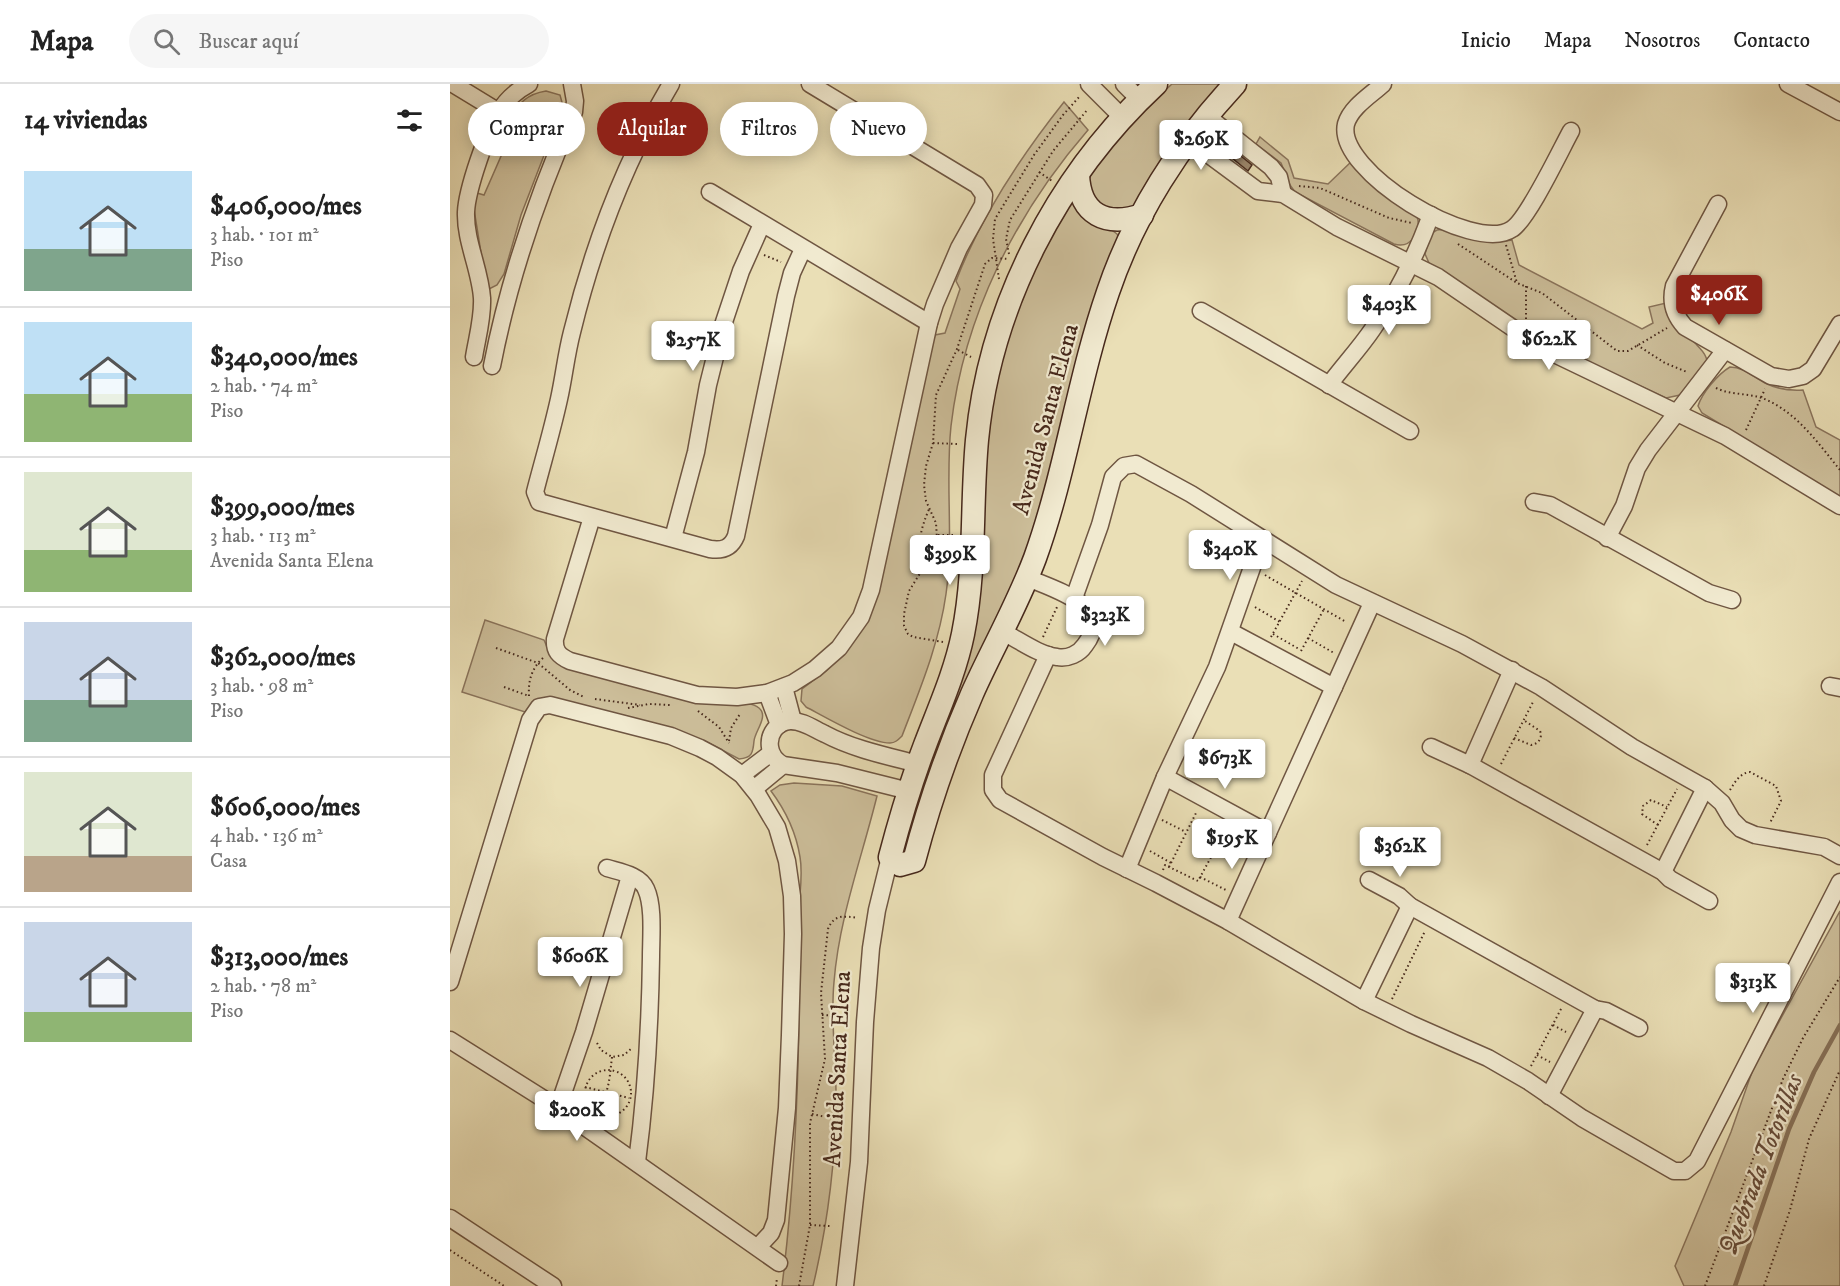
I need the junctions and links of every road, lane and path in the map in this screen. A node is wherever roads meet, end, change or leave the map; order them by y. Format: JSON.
{"nodes":[{"id":1,"x":453,"y":84,"type":"edge"},
{"id":2,"x":529,"y":84,"type":"edge"},
{"id":3,"x":572,"y":84,"type":"edge"},
{"id":4,"x":671,"y":84,"type":"edge"},
{"id":5,"x":810,"y":84,"type":"edge"},
{"id":6,"x":1089,"y":84,"type":"edge"},
{"id":7,"x":1124,"y":84,"type":"edge"},
{"id":8,"x":1156,"y":84,"type":"edge"},
{"id":9,"x":1235,"y":84,"type":"edge"},
{"id":10,"x":1383,"y":84,"type":"edge"},
{"id":11,"x":1788,"y":84,"type":"edge"},
{"id":12,"x":1140,"y":100,"type":"junction"},
{"id":13,"x":483,"y":102,"type":"edge"},
{"id":14,"x":507,"y":102,"type":"edge"},
{"id":15,"x":1839,"y":108,"type":"edge"},
{"id":16,"x":1088,"y":109,"type":"dead end"},
{"id":17,"x":1207,"y":116,"type":"junction"},
{"id":18,"x":1123,"y":118,"type":"junction"},
{"id":19,"x":1571,"y":131,"type":"dead end"},
{"id":20,"x":1189,"y":140,"type":"junction"},
{"id":21,"x":482,"y":156,"type":"edge"},
{"id":22,"x":1038,"y":172,"type":"junction"},
{"id":23,"x":1078,"y":175,"type":"junction"},
{"id":24,"x":1054,"y":182,"type":"dead end"},
{"id":25,"x":710,"y":192,"type":"dead end"},
{"id":26,"x":1283,"y":194,"type":"junction"},
{"id":27,"x":1718,"y":204,"type":"dead end"},
{"id":28,"x":1142,"y":215,"type":"junction"},
{"id":29,"x":1429,"y":220,"type":"junction"},
{"id":30,"x":762,"y":224,"type":"junction"},
{"id":31,"x":1503,"y":233,"type":"junction"},
{"id":32,"x":1456,"y":243,"type":"dead end"},
{"id":33,"x":750,"y":248,"type":"junction"},
{"id":34,"x":803,"y":249,"type":"junction"},
{"id":35,"x":996,"y":258,"type":"junction"},
{"id":36,"x":1410,"y":263,"type":"junction"},
{"id":37,"x":796,"y":265,"type":"junction"},
{"id":38,"x":999,"y":281,"type":"dead end"},
{"id":39,"x":1517,"y":283,"type":"junction"},
{"id":40,"x":1526,"y":286,"type":"junction"},
{"id":41,"x":482,"y":298,"type":"junction"},
{"id":42,"x":504,"y":305,"type":"junction"},
{"id":43,"x":1202,"y":311,"type":"dead end"},
{"id":44,"x":1680,"y":321,"type":"junction"},
{"id":45,"x":929,"y":323,"type":"junction"},
{"id":46,"x":1840,"y":324,"type":"edge"},
{"id":47,"x":1526,"y":338,"type":"junction"},
{"id":48,"x":1637,"y":345,"type":"junction"},
{"id":49,"x":957,"y":349,"type":"junction"},
{"id":50,"x":1725,"y":350,"type":"junction"},
{"id":51,"x":474,"y":357,"type":"dead end"},
{"id":52,"x":971,"y":357,"type":"dead end"},
{"id":53,"x":492,"y":366,"type":"dead end"},
{"id":54,"x":1772,"y":376,"type":"junction"},
{"id":55,"x":1702,"y":381,"type":"junction"},
{"id":56,"x":1329,"y":384,"type":"junction"},
{"id":57,"x":1761,"y":398,"type":"junction"},
{"id":58,"x":1679,"y":412,"type":"junction"},
{"id":59,"x":1410,"y":431,"type":"dead end"},
{"id":60,"x":933,"y":443,"type":"junction"},
{"id":61,"x":957,"y":444,"type":"dead end"},
{"id":62,"x":1739,"y":444,"type":"junction"},
{"id":63,"x":1840,"y":470,"type":"edge"},
{"id":64,"x":1534,"y":502,"type":"dead end"},
{"id":65,"x":1840,"y":506,"type":"edge"},
{"id":66,"x":930,"y":507,"type":"junction"},
{"id":67,"x":592,"y":518,"type":"junction"},
{"id":68,"x":938,"y":535,"type":"junction"},
{"id":69,"x":955,"y":535,"type":"dead end"},
{"id":70,"x":673,"y":538,"type":"junction"},
{"id":71,"x":1607,"y":538,"type":"junction"},
{"id":72,"x":1262,"y":539,"type":"junction"},
{"id":73,"x":1252,"y":568,"type":"junction"},
{"id":74,"x":922,"y":569,"type":"junction"},
{"id":75,"x":1028,"y":578,"type":"junction"},
{"id":76,"x":1296,"y":593,"type":"junction"},
{"id":77,"x":1069,"y":596,"type":"junction"},
{"id":78,"x":1242,"y":599,"type":"junction"},
{"id":79,"x":1732,"y":600,"type":"dead end"},
{"id":80,"x":1372,"y":603,"type":"junction"},
{"id":81,"x":1324,"y":609,"type":"junction"},
{"id":82,"x":1280,"y":622,"type":"junction"},
{"id":83,"x":1360,"y":630,"type":"junction"},
{"id":84,"x":1003,"y":632,"type":"junction"},
{"id":85,"x":1231,"y":632,"type":"junction"},
{"id":86,"x":1273,"y":634,"type":"junction"},
{"id":87,"x":1308,"y":638,"type":"junction"},
{"id":88,"x":943,"y":642,"type":"dead end"},
{"id":89,"x":496,"y":648,"type":"dead end"},
{"id":90,"x":1264,"y":650,"type":"junction"},
{"id":91,"x":556,"y":651,"type":"junction"},
{"id":92,"x":1042,"y":652,"type":"junction"},
{"id":93,"x":1297,"y":658,"type":"junction"},
{"id":94,"x":1347,"y":660,"type":"junction"},
{"id":95,"x":538,"y":663,"type":"junction"},
{"id":96,"x":1512,"y":670,"type":"junction"},
{"id":97,"x":504,"y":687,"type":"dead end"},
{"id":98,"x":784,"y":687,"type":"junction"},
{"id":99,"x":1334,"y":687,"type":"junction"},
{"id":100,"x":1541,"y":687,"type":"junction"},
{"id":101,"x":759,"y":694,"type":"junction"},
{"id":102,"x":532,"y":703,"type":"junction"},
{"id":103,"x":640,"y":705,"type":"junction"},
{"id":104,"x":675,"y":705,"type":"dead end"},
{"id":105,"x":626,"y":708,"type":"dead end"},
{"id":106,"x":693,"y":709,"type":"dead end"},
{"id":107,"x":1524,"y":720,"type":"junction"},
{"id":108,"x":786,"y":723,"type":"junction"},
{"id":109,"x":1514,"y":738,"type":"junction"},
{"id":110,"x":729,"y":743,"type":"junction"},
{"id":111,"x":1431,"y":747,"type":"dead end"},
{"id":112,"x":777,"y":759,"type":"junction"},
{"id":113,"x":918,"y":764,"type":"junction"},
{"id":114,"x":1470,"y":765,"type":"junction"},
{"id":115,"x":738,"y":772,"type":"junction"},
{"id":116,"x":1684,"y":776,"type":"junction"},
{"id":117,"x":1165,"y":777,"type":"junction"},
{"id":118,"x":1493,"y":778,"type":"junction"},
{"id":119,"x":1705,"y":788,"type":"junction"},
{"id":120,"x":754,"y":789,"type":"junction"},
{"id":121,"x":909,"y":791,"type":"junction"},
{"id":122,"x":1203,"y":798,"type":"junction"},
{"id":123,"x":1722,"y":803,"type":"junction"},
{"id":124,"x":1667,"y":807,"type":"junction"},
{"id":125,"x":1149,"y":813,"type":"junction"},
{"id":126,"x":1234,"y":815,"type":"junction"},
{"id":127,"x":1658,"y":825,"type":"junction"},
{"id":128,"x":1186,"y":832,"type":"junction"},
{"id":129,"x":1268,"y":833,"type":"junction"},
{"id":130,"x":1763,"y":837,"type":"junction"},
{"id":131,"x":1137,"y":844,"type":"junction"},
{"id":132,"x":1216,"y":847,"type":"junction"},
{"id":133,"x":1840,"y":856,"type":"edge"},
{"id":134,"x":890,"y":857,"type":"junction"},
{"id":135,"x":1639,"y":859,"type":"junction"},
{"id":136,"x":1171,"y":862,"type":"junction"},
{"id":137,"x":1169,"y":867,"type":"junction"},
{"id":138,"x":1252,"y":867,"type":"junction"},
{"id":139,"x":607,"y":868,"type":"dead end"},
{"id":140,"x":1127,"y":869,"type":"junction"},
{"id":141,"x":1663,"y":872,"type":"junction"},
{"id":142,"x":630,"y":876,"type":"junction"},
{"id":143,"x":1200,"y":877,"type":"junction"},
{"id":144,"x":1369,"y":880,"type":"dead end"},
{"id":145,"x":1840,"y":882,"type":"edge"},
{"id":146,"x":1156,"y":883,"type":"junction"},
{"id":147,"x":1239,"y":897,"type":"junction"},
{"id":148,"x":1709,"y":901,"type":"dead end"},
{"id":149,"x":1410,"y":906,"type":"junction"},
{"id":150,"x":858,"y":918,"type":"dead end"},
{"id":151,"x":1431,"y":918,"type":"junction"},
{"id":152,"x":1228,"y":921,"type":"junction"},
{"id":153,"x":1840,"y":977,"type":"edge"},
{"id":154,"x":450,"y":982,"type":"edge"},
{"id":155,"x":1569,"y":994,"type":"junction"},
{"id":156,"x":1364,"y":1001,"type":"junction"},
{"id":157,"x":1595,"y":1009,"type":"junction"},
{"id":158,"x":1386,"y":1012,"type":"junction"},
{"id":159,"x":822,"y":1015,"type":"junction"},
{"id":160,"x":845,"y":1016,"type":"dead end"},
{"id":161,"x":1639,"y":1028,"type":"dead end"},
{"id":162,"x":595,"y":1036,"type":"dead end"},
{"id":163,"x":450,"y":1040,"type":"edge"},
{"id":164,"x":634,"y":1045,"type":"dead end"},
{"id":165,"x":612,"y":1057,"type":"junction"},
{"id":166,"x":610,"y":1070,"type":"junction"},
{"id":167,"x":1840,"y":1070,"type":"edge"},
{"id":168,"x":1524,"y":1079,"type":"junction"},
{"id":169,"x":567,"y":1082,"type":"junction"},
{"id":170,"x":585,"y":1087,"type":"junction"},
{"id":171,"x":607,"y":1092,"type":"junction"},
{"id":172,"x":1550,"y":1096,"type":"junction"},
{"id":173,"x":637,"y":1100,"type":"junction"},
{"id":174,"x":558,"y":1108,"type":"junction"},
{"id":175,"x":595,"y":1112,"type":"junction"},
{"id":176,"x":812,"y":1114,"type":"junction"},
{"id":177,"x":840,"y":1120,"type":"dead end"},
{"id":178,"x":584,"y":1126,"type":"junction"},
{"id":179,"x":637,"y":1162,"type":"junction"},
{"id":180,"x":450,"y":1218,"type":"edge"},
{"id":181,"x":810,"y":1225,"type":"junction"},
{"id":182,"x":830,"y":1227,"type":"dead end"},
{"id":183,"x":758,"y":1247,"type":"junction"},
{"id":184,"x":450,"y":1250,"type":"edge"},
{"id":185,"x":779,"y":1263,"type":"dead end"},
{"id":186,"x":504,"y":1286,"type":"edge"},
{"id":187,"x":553,"y":1286,"type":"edge"},
{"id":188,"x":799,"y":1286,"type":"edge"},
{"id":189,"x":845,"y":1286,"type":"edge"},
{"id":190,"x":1705,"y":1286,"type":"edge"},
{"id":191,"x":1764,"y":1286,"type":"edge"}],
"edges":[{"from":1,"to":13,"type":"street"},
{"from":2,"to":14,"type":"street"},
{"from":3,"to":42,"type":"street"},
{"from":4,"to":67,"type":"street"},
{"from":5,"to":45,"type":"street"},
{"from":6,"to":18,"type":"street"},
{"from":6,"to":35,"type":"path"},
{"from":7,"to":12,"type":"street"},
{"from":8,"to":12,"type":"street","name":"Avenida Santa Elena"},
{"from":9,"to":17,"type":"street","name":"Avenida Santa Elena"},
{"from":10,"to":29,"type":"street"},
{"from":11,"to":15,"type":"street"},
{"from":12,"to":18,"type":"street","name":"Avenida Santa Elena"},
{"from":16,"to":22,"type":"path"},
{"from":17,"to":20,"type":"street","name":"Avenida Santa Elena"},
{"from":17,"to":26,"type":"street"},
{"from":18,"to":23,"type":"street","name":"Avenida Santa Elena"},
{"from":19,"to":31,"type":"street"},
{"from":20,"to":26,"type":"street"},
{"from":20,"to":28,"type":"street","name":"Avenida Santa Elena"},
{"from":21,"to":41,"type":"street"},
{"from":22,"to":24,"type":"path"},
{"from":22,"to":35,"type":"path"},
{"from":23,"to":28,"type":"street"},
{"from":23,"to":113,"type":"street","name":"Avenida Santa Elena"},
{"from":25,"to":30,"type":"street"},
{"from":26,"to":29,"type":"path"},
{"from":26,"to":36,"type":"street"},
{"from":27,"to":44,"type":"street"},
{"from":28,"to":75,"type":"street","name":"Avenida Santa Elena"},
{"from":29,"to":31,"type":"street"},
{"from":29,"to":36,"type":"street"},
{"from":30,"to":33,"type":"street"},
{"from":30,"to":34,"type":"street"},
{"from":31,"to":39,"type":"path"},
{"from":32,"to":39,"type":"path"},
{"from":33,"to":37,"type":"path"},
{"from":33,"to":70,"type":"street"},
{"from":34,"to":37,"type":"street"},
{"from":34,"to":45,"type":"street"},
{"from":35,"to":38,"type":"path"},
{"from":35,"to":49,"type":"path"},
{"from":36,"to":47,"type":"street"},
{"from":36,"to":56,"type":"street"},
{"from":37,"to":70,"type":"street"},
{"from":39,"to":40,"type":"path"},
{"from":40,"to":47,"type":"path"},
{"from":40,"to":48,"type":"path"},
{"from":41,"to":42,"type":"street"},
{"from":41,"to":51,"type":"street"},
{"from":42,"to":53,"type":"street"},
{"from":43,"to":56,"type":"street"},
{"from":44,"to":48,"type":"path"},
{"from":44,"to":50,"type":"street"},
{"from":45,"to":98,"type":"street"},
{"from":46,"to":54,"type":"street"},
{"from":47,"to":58,"type":"street"},
{"from":48,"to":55,"type":"path"},
{"from":49,"to":52,"type":"path"},
{"from":49,"to":60,"type":"path"},
{"from":50,"to":54,"type":"street"},
{"from":50,"to":55,"type":"street"},
{"from":54,"to":57,"type":"path"},
{"from":55,"to":57,"type":"path"},
{"from":55,"to":58,"type":"street"},
{"from":56,"to":59,"type":"street"},
{"from":57,"to":62,"type":"path"},
{"from":57,"to":63,"type":"path"},
{"from":58,"to":62,"type":"street"},
{"from":58,"to":71,"type":"street"},
{"from":60,"to":61,"type":"path"},
{"from":60,"to":66,"type":"path"},
{"from":62,"to":65,"type":"street"},
{"from":64,"to":71,"type":"street"},
{"from":66,"to":68,"type":"path"},
{"from":66,"to":74,"type":"path"},
{"from":67,"to":70,"type":"street"},
{"from":67,"to":91,"type":"street"},
{"from":68,"to":69,"type":"path"},
{"from":68,"to":74,"type":"path"},
{"from":71,"to":79,"type":"street"},
{"from":72,"to":73,"type":"street"},
{"from":72,"to":77,"type":"street"},
{"from":72,"to":80,"type":"street"},
{"from":73,"to":76,"type":"path"},
{"from":73,"to":78,"type":"street"},
{"from":74,"to":88,"type":"path"},
{"from":75,"to":77,"type":"street"},
{"from":75,"to":84,"type":"street","name":"Avenida Santa Elena"},
{"from":76,"to":81,"type":"path"},
{"from":76,"to":82,"type":"path"},
{"from":77,"to":92,"type":"path"},
{"from":77,"to":92,"type":"street"},
{"from":78,"to":82,"type":"path"},
{"from":78,"to":85,"type":"street"},
{"from":80,"to":83,"type":"street"},
{"from":80,"to":96,"type":"street"},
{"from":81,"to":83,"type":"path"},
{"from":81,"to":87,"type":"path"},
{"from":82,"to":86,"type":"path"},
{"from":83,"to":94,"type":"street"},
{"from":84,"to":92,"type":"street"},
{"from":84,"to":134,"type":"street","name":"Avenida Santa Elena"},
{"from":85,"to":90,"type":"street"},
{"from":85,"to":117,"type":"street"},
{"from":86,"to":90,"type":"path"},
{"from":86,"to":93,"type":"path"},
{"from":87,"to":93,"type":"path"},
{"from":87,"to":94,"type":"path"},
{"from":89,"to":95,"type":"path"},
{"from":90,"to":93,"type":"street"},
{"from":91,"to":95,"type":"path"},
{"from":91,"to":101,"type":"street"},
{"from":92,"to":140,"type":"street"},
{"from":93,"to":99,"type":"street"},
{"from":94,"to":99,"type":"street"},
{"from":95,"to":102,"type":"path"},
{"from":95,"to":103,"type":"path"},
{"from":96,"to":100,"type":"street"},
{"from":96,"to":114,"type":"street"},
{"from":97,"to":102,"type":"path"},
{"from":98,"to":101,"type":"street"},
{"from":98,"to":108,"type":"street"},
{"from":99,"to":129,"type":"street"},
{"from":100,"to":107,"type":"path"},
{"from":100,"to":116,"type":"street"},
{"from":101,"to":108,"type":"street"},
{"from":101,"to":110,"type":"path"},
{"from":102,"to":115,"type":"street"},
{"from":102,"to":154,"type":"street"},
{"from":103,"to":104,"type":"path"},
{"from":103,"to":105,"type":"path"},
{"from":106,"to":110,"type":"path"},
{"from":107,"to":109,"type":"path"},
{"from":107,"to":109,"type":"path"},
{"from":108,"to":112,"type":"street"},
{"from":108,"to":113,"type":"street"},
{"from":109,"to":118,"type":"path"},
{"from":110,"to":115,"type":"path"},
{"from":111,"to":114,"type":"street"},
{"from":112,"to":115,"type":"street"},
{"from":112,"to":120,"type":"street"},
{"from":112,"to":121,"type":"street"},
{"from":113,"to":121,"type":"street","name":"Avenida Santa Elena"},
{"from":114,"to":118,"type":"street"},
{"from":115,"to":120,"type":"street"},
{"from":116,"to":119,"type":"street"},
{"from":116,"to":124,"type":"path"},
{"from":117,"to":122,"type":"street"},
{"from":117,"to":125,"type":"street"},
{"from":118,"to":135,"type":"street"},
{"from":119,"to":123,"type":"street"},
{"from":119,"to":141,"type":"street"},
{"from":120,"to":183,"type":"street"},
{"from":121,"to":134,"type":"street","name":"Avenida Santa Elena"},
{"from":122,"to":126,"type":"street"},
{"from":122,"to":128,"type":"path"},
{"from":123,"to":130,"type":"street"},
{"from":123,"to":130,"type":"path"},
{"from":124,"to":127,"type":"path"},
{"from":124,"to":127,"type":"path"},
{"from":125,"to":128,"type":"path"},
{"from":125,"to":131,"type":"street"},
{"from":126,"to":129,"type":"street"},
{"from":126,"to":132,"type":"path"},
{"from":127,"to":135,"type":"path"},
{"from":128,"to":136,"type":"path"},
{"from":129,"to":138,"type":"street"},
{"from":130,"to":133,"type":"street"},
{"from":131,"to":136,"type":"path"},
{"from":131,"to":140,"type":"street"},
{"from":132,"to":138,"type":"path"},
{"from":132,"to":143,"type":"path"},
{"from":134,"to":189,"type":"street","name":"Avenida Santa Elena"},
{"from":135,"to":141,"type":"street"},
{"from":136,"to":137,"type":"path"},
{"from":137,"to":143,"type":"path"},
{"from":137,"to":146,"type":"path"},
{"from":138,"to":147,"type":"street"},
{"from":139,"to":142,"type":"street"},
{"from":140,"to":146,"type":"street"},
{"from":141,"to":148,"type":"street"},
{"from":142,"to":169,"type":"street"},
{"from":142,"to":173,"type":"street"},
{"from":143,"to":147,"type":"path"},
{"from":144,"to":149,"type":"street"},
{"from":145,"to":172,"type":"street"},
{"from":146,"to":152,"type":"street"},
{"from":147,"to":152,"type":"street"},
{"from":149,"to":151,"type":"street"},
{"from":149,"to":156,"type":"street"},
{"from":150,"to":159,"type":"path"},
{"from":151,"to":155,"type":"street"},
{"from":151,"to":158,"type":"path"},
{"from":152,"to":156,"type":"street"},
{"from":153,"to":190,"type":"path"},
{"from":155,"to":157,"type":"street"},
{"from":155,"to":168,"type":"path"},
{"from":156,"to":158,"type":"street"},
{"from":157,"to":161,"type":"street"},
{"from":157,"to":172,"type":"street"},
{"from":158,"to":168,"type":"street"},
{"from":159,"to":160,"type":"path"},
{"from":159,"to":176,"type":"path"},
{"from":162,"to":165,"type":"path"},
{"from":163,"to":174,"type":"street"},
{"from":164,"to":165,"type":"path"},
{"from":165,"to":166,"type":"path"},
{"from":166,"to":170,"type":"path"},
{"from":166,"to":171,"type":"path"},
{"from":166,"to":173,"type":"path"},
{"from":167,"to":191,"type":"path"},
{"from":168,"to":172,"type":"street"},
{"from":169,"to":170,"type":"path"},
{"from":169,"to":174,"type":"street"},
{"from":170,"to":171,"type":"path"},
{"from":170,"to":175,"type":"path"},
{"from":171,"to":173,"type":"path"},
{"from":171,"to":175,"type":"path"},
{"from":173,"to":175,"type":"path"},
{"from":173,"to":179,"type":"street"},
{"from":174,"to":178,"type":"street"},
{"from":175,"to":178,"type":"path"},
{"from":176,"to":177,"type":"path"},
{"from":176,"to":181,"type":"path"},
{"from":178,"to":179,"type":"street"},
{"from":179,"to":183,"type":"street"},
{"from":180,"to":187,"type":"street"},
{"from":181,"to":182,"type":"path"},
{"from":181,"to":188,"type":"path"},
{"from":183,"to":185,"type":"street"},
{"from":184,"to":186,"type":"path"}]}
